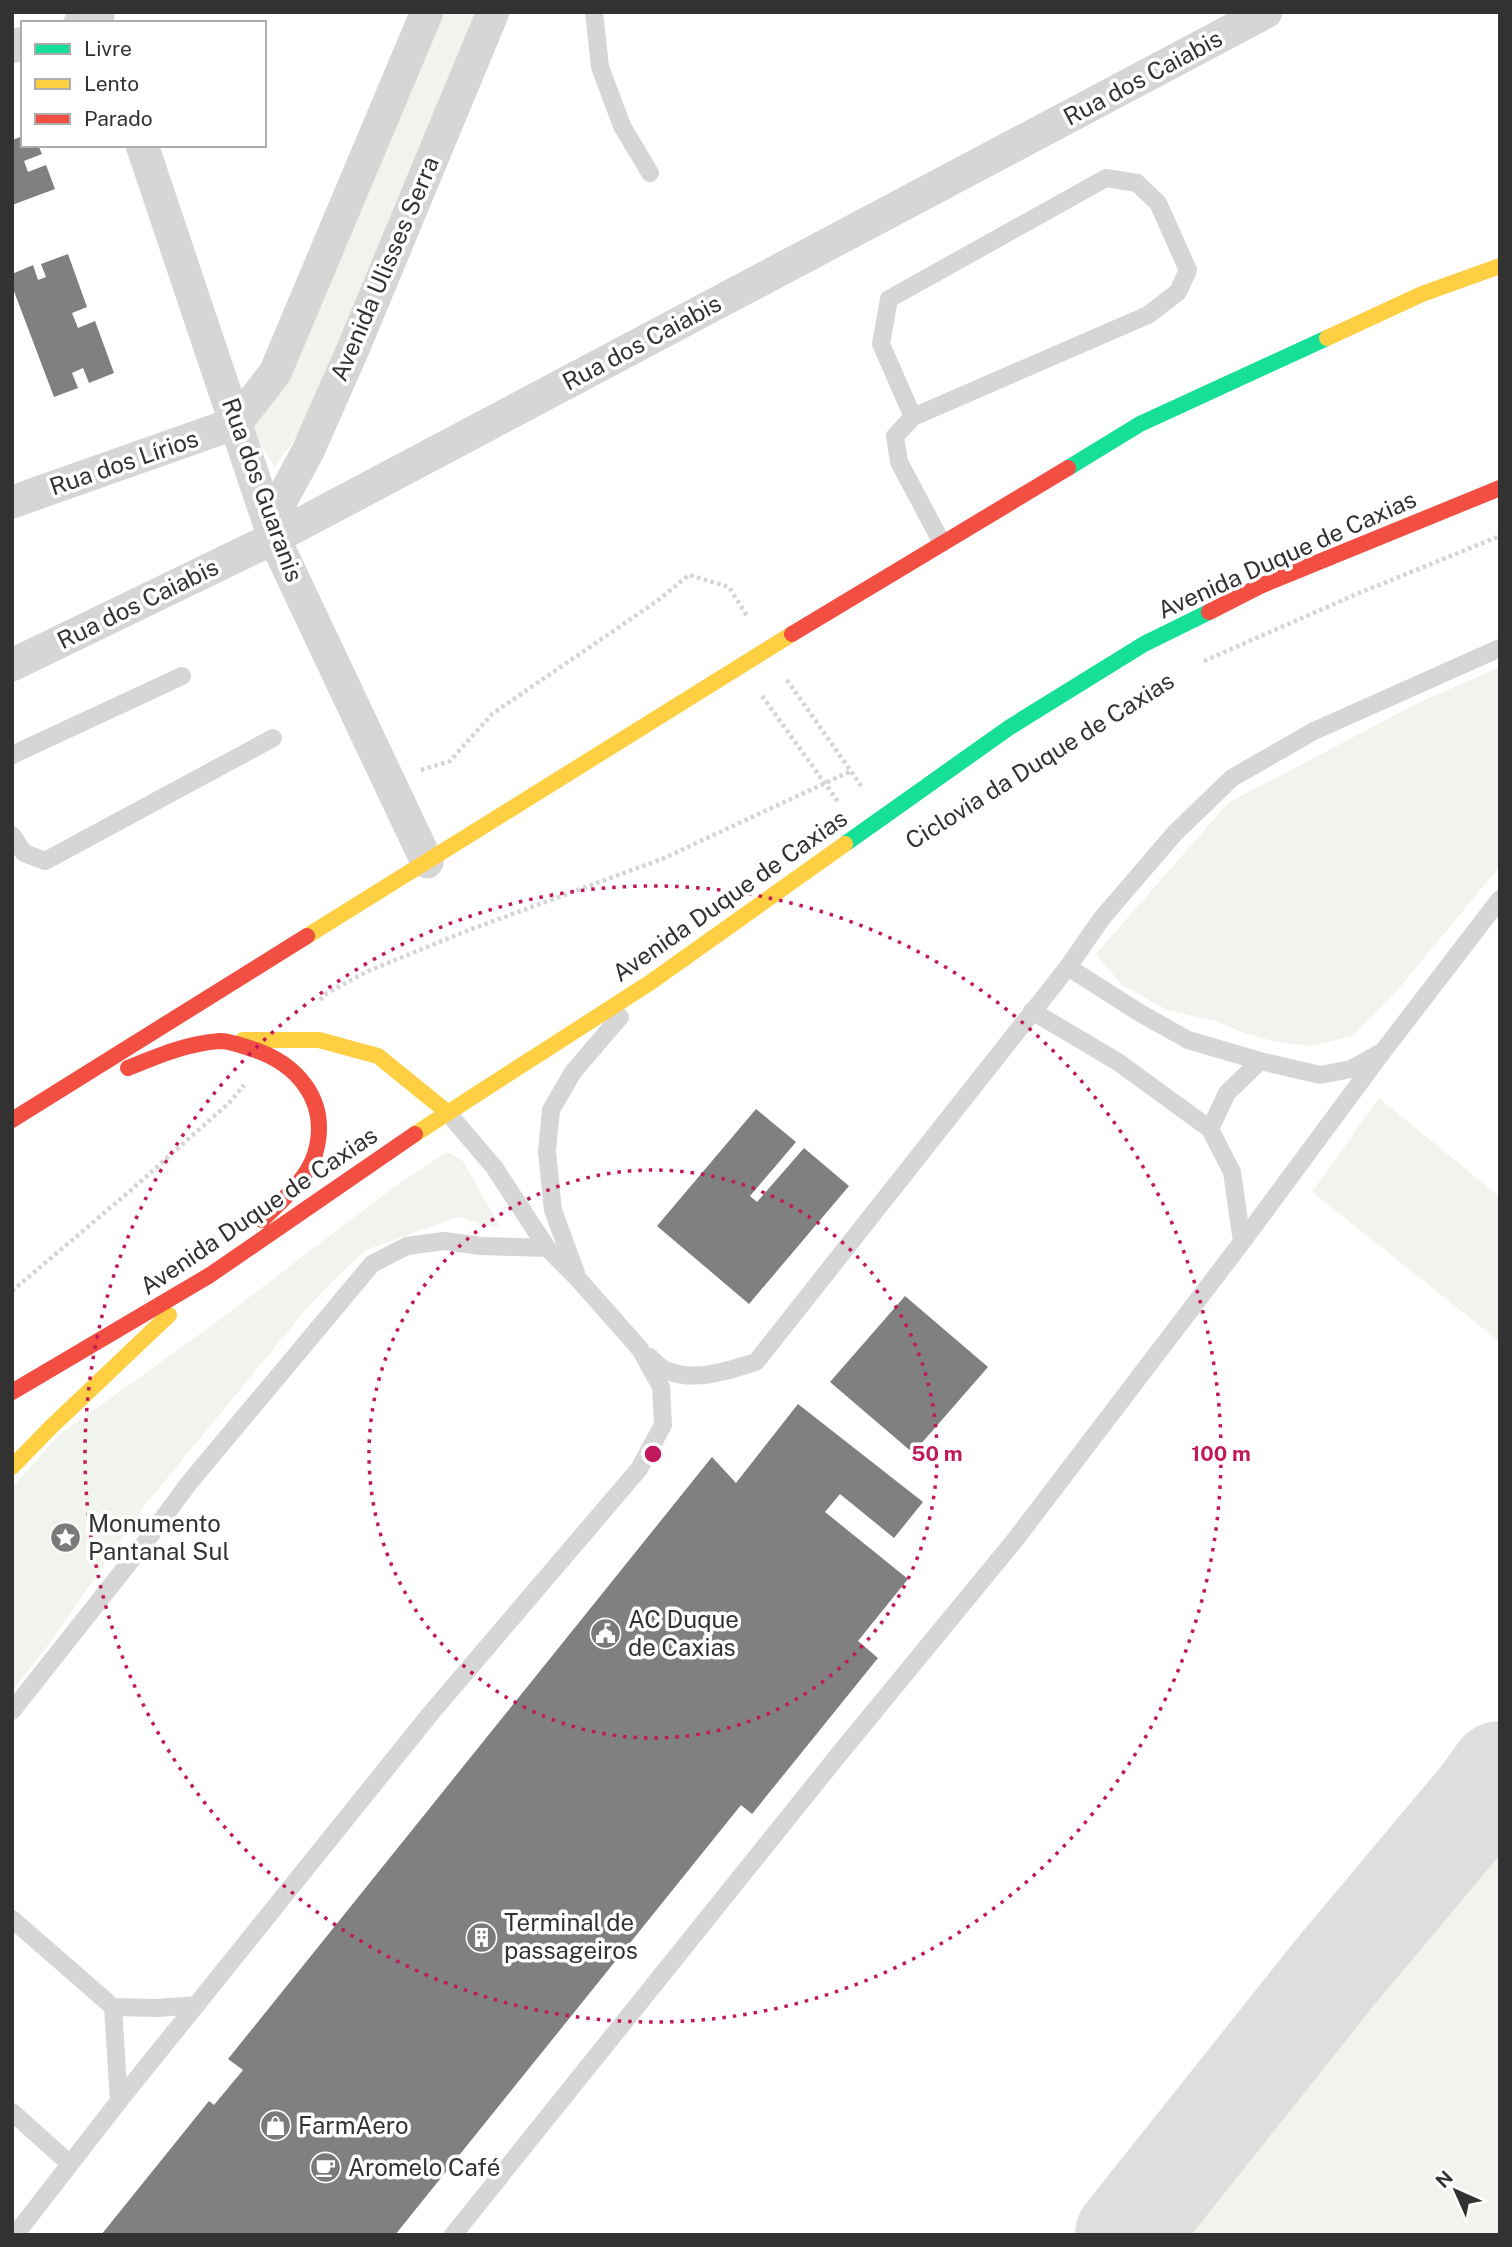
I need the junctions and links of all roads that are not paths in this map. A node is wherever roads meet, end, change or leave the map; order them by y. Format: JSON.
{"nodes":[{"id":1,"x":427,"y":12,"type":"edge"},
{"id":2,"x":493,"y":12,"type":"edge"},
{"id":3,"x":594,"y":12,"type":"edge"},
{"id":4,"x":1266,"y":12,"type":"edge"},
{"id":5,"x":143,"y":147,"type":"edge"},
{"id":6,"x":650,"y":173,"type":"dead end"},
{"id":7,"x":1500,"y":266,"type":"edge"},
{"id":8,"x":913,"y":417,"type":"junction"},
{"id":9,"x":236,"y":423,"type":"junction"},
{"id":10,"x":1500,"y":488,"type":"edge"},
{"id":11,"x":12,"y":502,"type":"edge"},
{"id":12,"x":272,"y":530,"type":"junction"},
{"id":13,"x":942,"y":543,"type":"junction"},
{"id":14,"x":1500,"y":648,"type":"edge"},
{"id":15,"x":12,"y":665,"type":"edge"},
{"id":16,"x":182,"y":676,"type":"dead end"},
{"id":17,"x":272,"y":738,"type":"dead end"},
{"id":18,"x":12,"y":755,"type":"edge"},
{"id":19,"x":12,"y":835,"type":"edge"},
{"id":20,"x":427,"y":862,"type":"junction"},
{"id":21,"x":1500,"y":899,"type":"edge"},
{"id":22,"x":1068,"y":967,"type":"junction"},
{"id":23,"x":651,"y":982,"type":"junction"},
{"id":24,"x":1032,"y":1011,"type":"junction"},
{"id":25,"x":222,"y":1040,"type":"junction"},
{"id":26,"x":1384,"y":1050,"type":"junction"},
{"id":27,"x":1260,"y":1061,"type":"junction"},
{"id":28,"x":34,"y":1107,"type":"junction"},
{"id":29,"x":447,"y":1112,"type":"junction"},
{"id":30,"x":12,"y":1120,"type":"edge"},
{"id":31,"x":1210,"y":1129,"type":"junction"},
{"id":32,"x":1242,"y":1242,"type":"junction"},
{"id":33,"x":547,"y":1248,"type":"junction"},
{"id":34,"x":210,"y":1275,"type":"junction"},
{"id":35,"x":579,"y":1280,"type":"junction"},
{"id":36,"x":640,"y":1349,"type":"junction"},
{"id":37,"x":12,"y":1392,"type":"edge"},
{"id":38,"x":12,"y":1467,"type":"edge"},
{"id":39,"x":12,"y":1711,"type":"edge"},
{"id":40,"x":12,"y":1908,"type":"edge"},
{"id":41,"x":19,"y":1924,"type":"edge"},
{"id":42,"x":197,"y":2005,"type":"junction"},
{"id":43,"x":113,"y":2007,"type":"junction"},
{"id":44,"x":119,"y":2101,"type":"junction"},
{"id":45,"x":12,"y":2112,"type":"edge"},
{"id":46,"x":70,"y":2164,"type":"junction"},
{"id":47,"x":15,"y":2235,"type":"edge"},
{"id":48,"x":453,"y":2235,"type":"edge"}],
"edges":[{"from":1,"to":9,"type":"street"},
{"from":2,"to":12,"type":"street","name":"Avenida Ulisses Serra"},
{"from":3,"to":6,"type":"lane"},
{"from":4,"to":12,"type":"street","name":"Rua dos Caiabis"},
{"from":5,"to":9,"type":"street","name":"Rua dos Guaranis"},
{"from":7,"to":13,"type":"main road"},
{"from":8,"to":8,"type":"lane"},
{"from":8,"to":13,"type":"lane"},
{"from":9,"to":11,"type":"street","name":"Rua dos Lírios"},
{"from":9,"to":12,"type":"street","name":"Rua dos Guaranis"},
{"from":10,"to":23,"type":"main road","name":"Avenida Duque de Caxias"},
{"from":12,"to":15,"type":"street","name":"Rua dos Caiabis"},
{"from":12,"to":20,"type":"street","name":"Rua dos Guaranis"},
{"from":13,"to":20,"type":"main road"},
{"from":14,"to":22,"type":"lane"},
{"from":16,"to":18,"type":"lane"},
{"from":17,"to":19,"type":"lane"},
{"from":20,"to":28,"type":"main road"},
{"from":21,"to":26,"type":"lane"},
{"from":22,"to":24,"type":"lane"},
{"from":22,"to":27,"type":"lane"},
{"from":23,"to":29,"type":"main road","name":"Avenida Duque de Caxias"},
{"from":23,"to":35,"type":"lane"},
{"from":24,"to":31,"type":"lane"},
{"from":24,"to":36,"type":"lane"},
{"from":25,"to":28,"type":"main road"},
{"from":25,"to":29,"type":"main road"},
{"from":25,"to":34,"type":"main road"},
{"from":26,"to":27,"type":"lane"},
{"from":26,"to":32,"type":"lane"},
{"from":27,"to":31,"type":"lane"},
{"from":28,"to":30,"type":"main road"},
{"from":29,"to":33,"type":"lane"},
{"from":29,"to":34,"type":"main road","name":"Avenida Duque de Caxias"},
{"from":31,"to":32,"type":"lane"},
{"from":32,"to":48,"type":"lane"},
{"from":33,"to":35,"type":"lane"},
{"from":33,"to":39,"type":"lane"},
{"from":34,"to":37,"type":"main road","name":"Avenida Duque de Caxias"},
{"from":34,"to":38,"type":"main road"},
{"from":35,"to":36,"type":"lane"},
{"from":36,"to":42,"type":"lane"},
{"from":40,"to":41,"type":"lane"},
{"from":41,"to":43,"type":"lane"},
{"from":42,"to":43,"type":"lane"},
{"from":42,"to":44,"type":"lane"},
{"from":43,"to":44,"type":"lane"},
{"from":44,"to":46,"type":"lane"},
{"from":45,"to":46,"type":"lane"},
{"from":46,"to":47,"type":"lane"}]}
